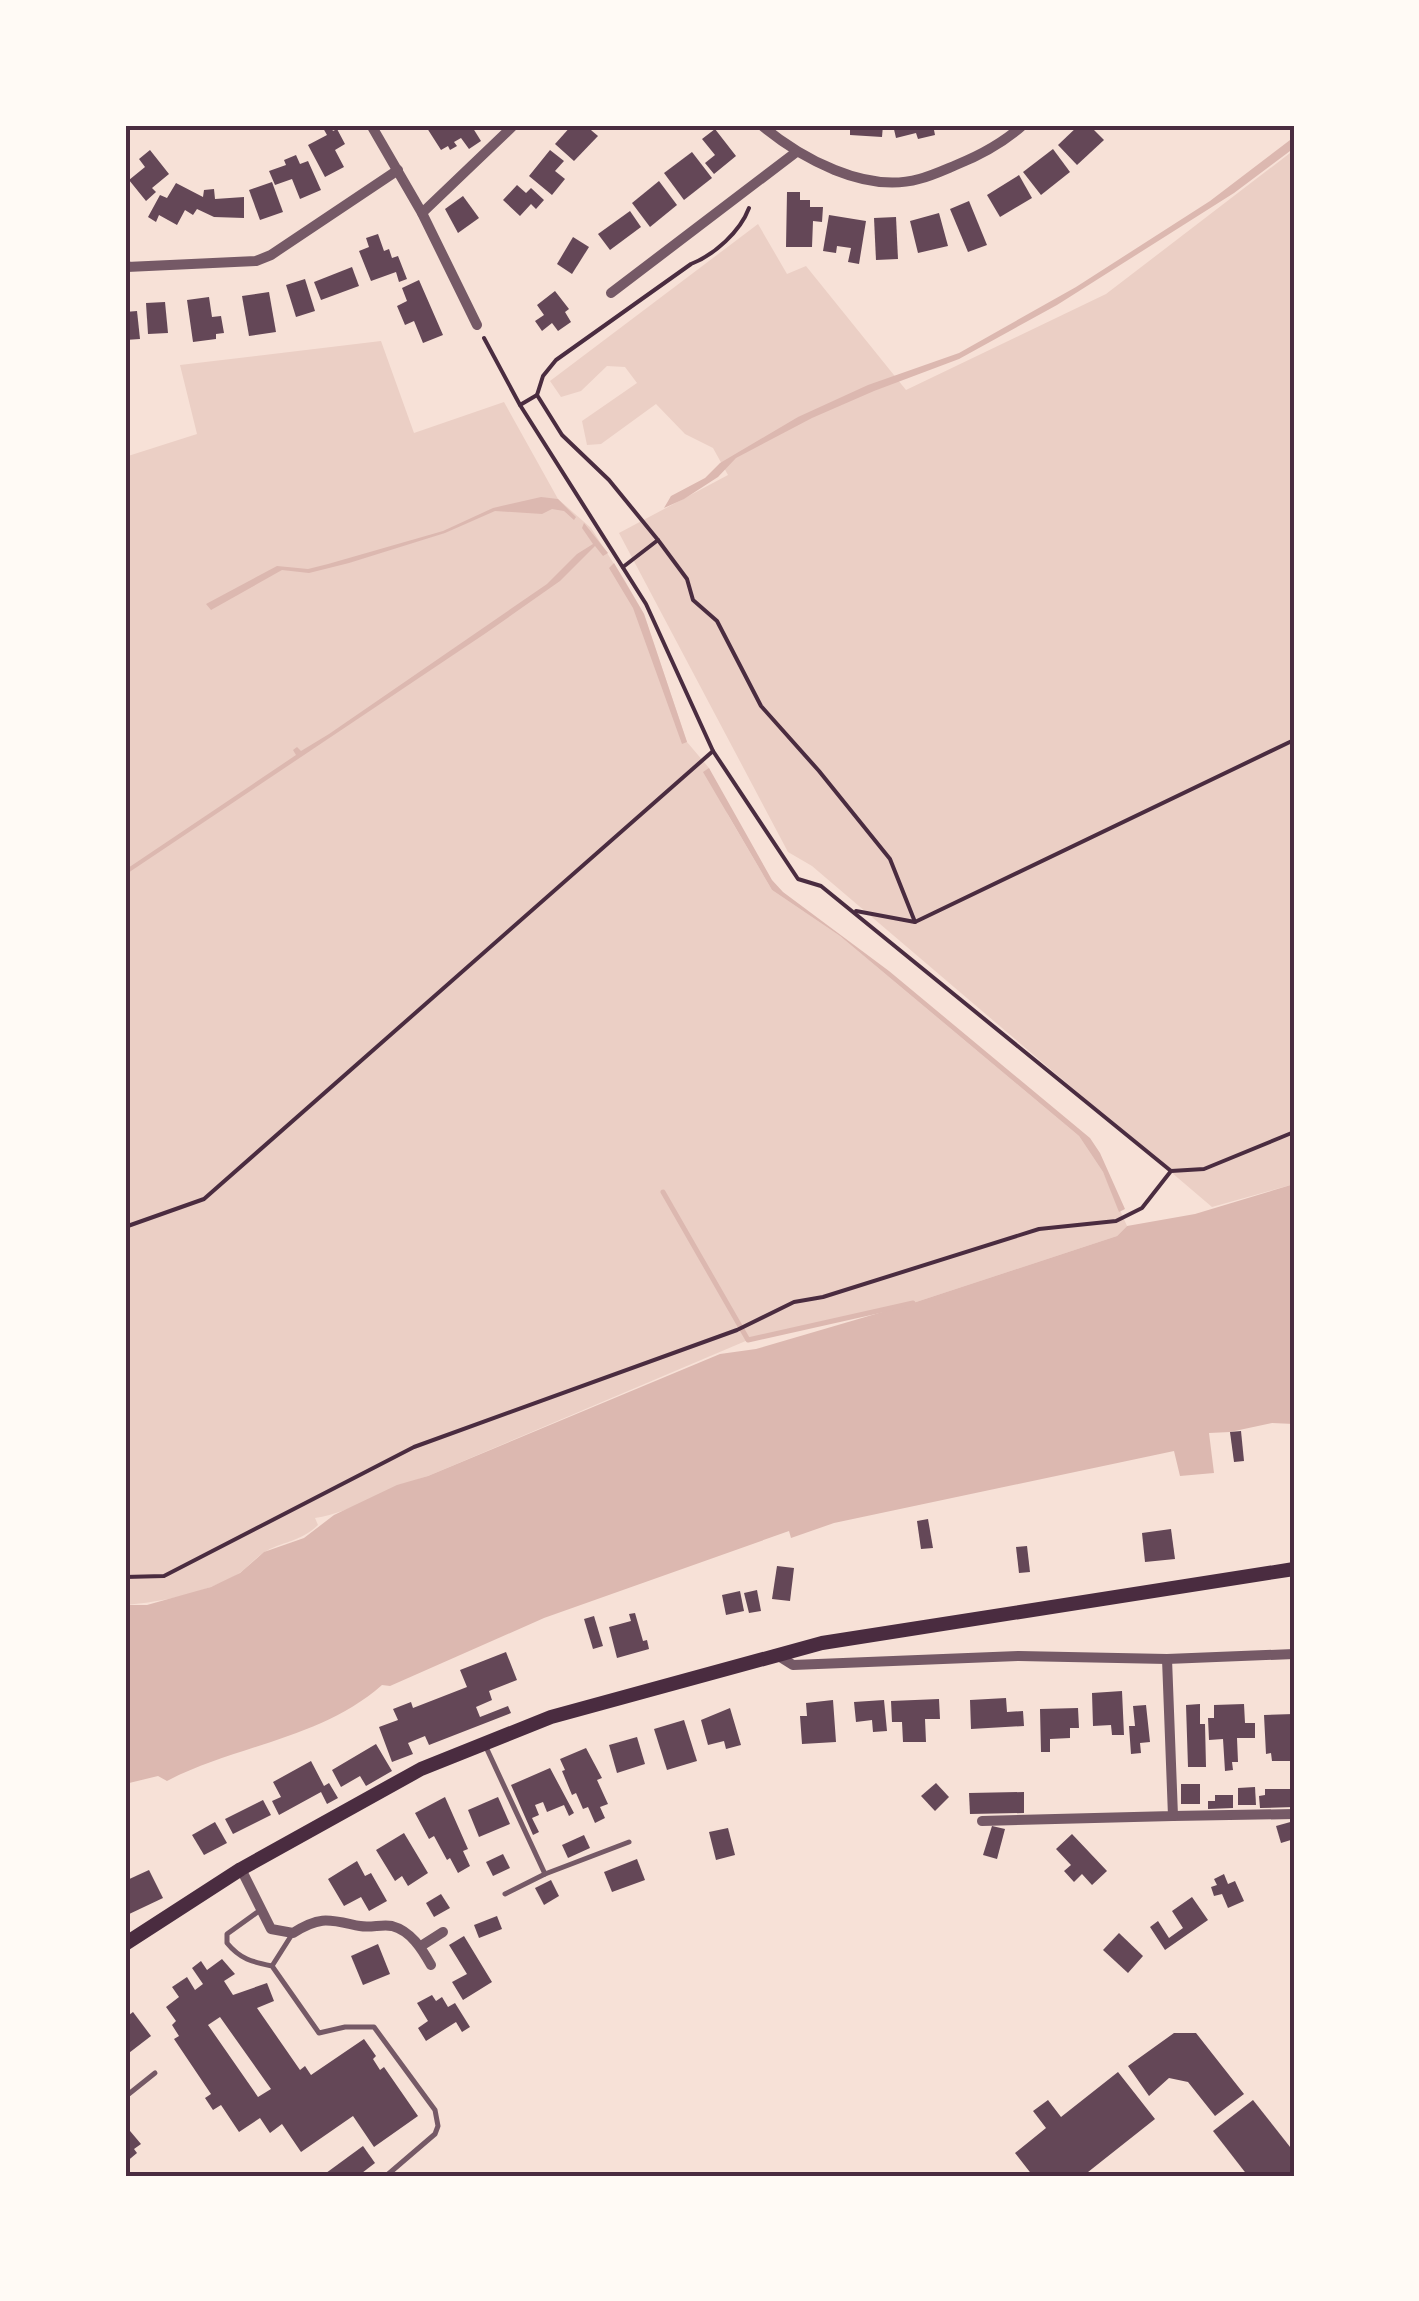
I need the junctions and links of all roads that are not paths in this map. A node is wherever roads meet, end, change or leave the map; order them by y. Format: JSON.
{"nodes":[{"id":1,"x":372,"y":125,"type":"edge"},
{"id":2,"x":514,"y":125,"type":"edge"},
{"id":3,"x":761,"y":125,"type":"edge"},
{"id":4,"x":1023,"y":125,"type":"edge"},
{"id":5,"x":795,"y":153,"type":"junction"},
{"id":6,"x":398,"y":170,"type":"junction"},
{"id":7,"x":422,"y":213,"type":"junction"},
{"id":8,"x":125,"y":265,"type":"edge"},
{"id":9,"x":610,"y":293,"type":"dead end"},
{"id":10,"x":477,"y":325,"type":"road end"},
{"id":11,"x":1294,"y":1568,"type":"edge"},
{"id":12,"x":777,"y":1654,"type":"junction"},
{"id":13,"x":1294,"y":1654,"type":"edge"},
{"id":14,"x":1167,"y":1659,"type":"junction"},
{"id":15,"x":484,"y":1742,"type":"junction"},
{"id":16,"x":1294,"y":1814,"type":"edge"},
{"id":17,"x":1174,"y":1816,"type":"junction"},
{"id":18,"x":982,"y":1821,"type":"dead end"},
{"id":19,"x":630,"y":1842,"type":"dead end"},
{"id":20,"x":241,"y":1869,"type":"junction"},
{"id":21,"x":545,"y":1874,"type":"junction"},
{"id":22,"x":505,"y":1894,"type":"dead end"},
{"id":23,"x":260,"y":1911,"type":"junction"},
{"id":24,"x":444,"y":1932,"type":"dead end"},
{"id":25,"x":293,"y":1933,"type":"junction"},
{"id":26,"x":125,"y":1944,"type":"edge"},
{"id":27,"x":421,"y":1946,"type":"junction"},
{"id":28,"x":431,"y":1964,"type":"dead end"},
{"id":29,"x":272,"y":1966,"type":"junction"},
{"id":30,"x":155,"y":2073,"type":"dead end"},
{"id":31,"x":125,"y":2097,"type":"edge"},
{"id":32,"x":386,"y":2176,"type":"edge"}],
"edges":[{"from":1,"to":6,"type":"street"},
{"from":2,"to":7,"type":"street"},
{"from":3,"to":5,"type":"street"},
{"from":4,"to":5,"type":"street"},
{"from":5,"to":9,"type":"street"},
{"from":6,"to":7,"type":"street"},
{"from":6,"to":8,"type":"street"},
{"from":7,"to":10,"type":"street"},
{"from":11,"to":12,"type":"main road"},
{"from":12,"to":14,"type":"street"},
{"from":12,"to":15,"type":"main road"},
{"from":13,"to":14,"type":"street"},
{"from":14,"to":17,"type":"street"},
{"from":15,"to":20,"type":"main road"},
{"from":15,"to":21,"type":"lane"},
{"from":16,"to":17,"type":"street"},
{"from":17,"to":18,"type":"street"},
{"from":19,"to":21,"type":"lane"},
{"from":20,"to":23,"type":"street"},
{"from":20,"to":26,"type":"main road"},
{"from":21,"to":22,"type":"lane"},
{"from":23,"to":25,"type":"street"},
{"from":23,"to":29,"type":"lane"},
{"from":24,"to":27,"type":"street"},
{"from":25,"to":27,"type":"street"},
{"from":25,"to":29,"type":"lane"},
{"from":27,"to":28,"type":"street"},
{"from":29,"to":32,"type":"lane"},
{"from":30,"to":31,"type":"lane"}]}
